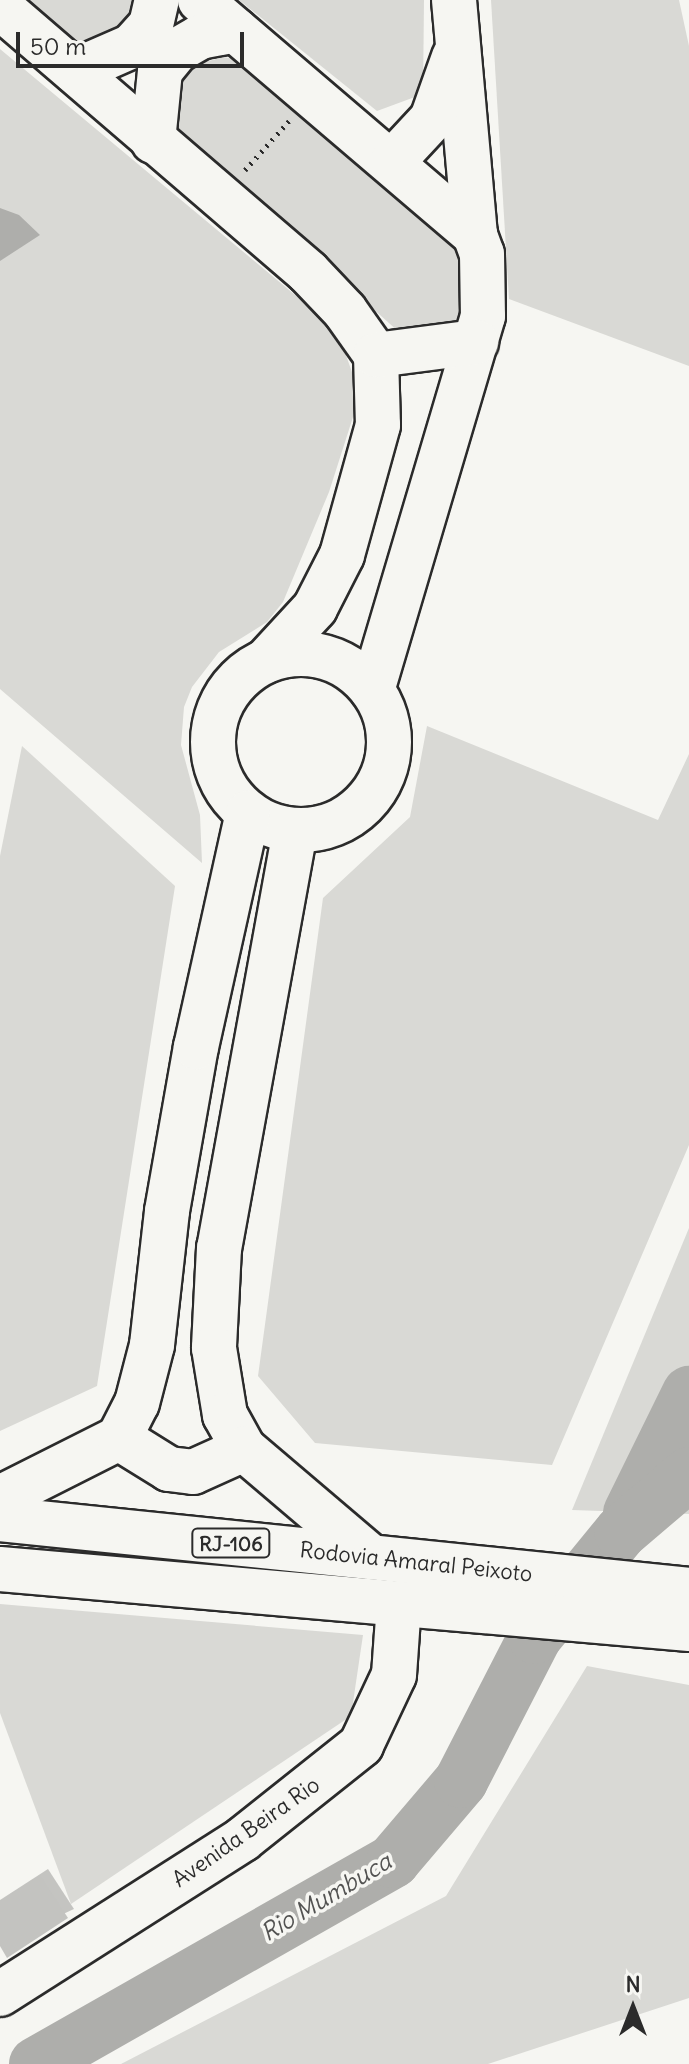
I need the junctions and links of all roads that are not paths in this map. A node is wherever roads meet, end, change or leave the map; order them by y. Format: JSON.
{"nodes":[{"id":1,"x":157,"y":0,"type":"edge"},
{"id":2,"x":200,"y":0,"type":"edge"},
{"id":3,"x":454,"y":0,"type":"edge"},
{"id":4,"x":0,"y":7,"type":"edge"},
{"id":5,"x":235,"y":30,"type":"junction"},
{"id":6,"x":459,"y":43,"type":"junction"},
{"id":7,"x":75,"y":71,"type":"junction"},
{"id":8,"x":153,"y":141,"type":"junction"},
{"id":9,"x":393,"y":161,"type":"junction"},
{"id":10,"x":475,"y":235,"type":"junction"},
{"id":11,"x":476,"y":342,"type":"junction"},
{"id":12,"x":376,"y":355,"type":"junction"},
{"id":13,"x":375,"y":438,"type":"junction"},
{"id":14,"x":438,"y":463,"type":"junction"},
{"id":15,"x":342,"y":555,"type":"junction"},
{"id":16,"x":403,"y":576,"type":"junction"},
{"id":17,"x":266,"y":661,"type":"junction"},
{"id":18,"x":372,"y":690,"type":"junction"},
{"id":19,"x":248,"y":813,"type":"junction"},
{"id":20,"x":295,"y":831,"type":"junction"},
{"id":21,"x":119,"y":1438,"type":"junction"},
{"id":22,"x":244,"y":1449,"type":"junction"},
{"id":23,"x":0,"y":1498,"type":"edge"},
{"id":24,"x":0,"y":1519,"type":"edge"},
{"id":25,"x":371,"y":1557,"type":"junction"},
{"id":26,"x":0,"y":1569,"type":"edge"},
{"id":27,"x":399,"y":1603,"type":"junction"},
{"id":28,"x":684,"y":1609,"type":"edge"},
{"id":29,"x":0,"y":1994,"type":"edge"}],
"edges":[{"from":1,"to":7,"type":"main road"},
{"from":2,"to":5,"type":"main road"},
{"from":3,"to":6,"type":"main road"},
{"from":4,"to":7,"type":"main road"},
{"from":5,"to":8,"type":"main road"},
{"from":5,"to":9,"type":"main road"},
{"from":6,"to":9,"type":"main road"},
{"from":6,"to":10,"type":"main road"},
{"from":7,"to":8,"type":"main road"},
{"from":8,"to":12,"type":"main road"},
{"from":9,"to":10,"type":"main road"},
{"from":10,"to":11,"type":"main road"},
{"from":11,"to":12,"type":"main road"},
{"from":11,"to":14,"type":"main road"},
{"from":12,"to":13,"type":"main road"},
{"from":13,"to":14,"type":"main road"},
{"from":13,"to":15,"type":"main road"},
{"from":14,"to":16,"type":"main road"},
{"from":15,"to":16,"type":"main road"},
{"from":15,"to":17,"type":"main road"},
{"from":16,"to":18,"type":"main road"},
{"from":17,"to":18,"type":"main road"},
{"from":17,"to":19,"type":"main road"},
{"from":18,"to":20,"type":"main road"},
{"from":19,"to":20,"type":"main road"},
{"from":19,"to":21,"type":"main road"},
{"from":20,"to":22,"type":"main road"},
{"from":21,"to":22,"type":"main road"},
{"from":21,"to":23,"type":"main road"},
{"from":22,"to":25,"type":"main road"},
{"from":24,"to":25,"type":"main road","name":"Rodovia Amaral Peixoto","number":"RJ-106"},
{"from":25,"to":28,"type":"main road","name":"Rodovia Amaral Peixoto","number":"RJ-106"},
{"from":26,"to":27,"type":"main road","name":"Rodovia Amaral Peixoto","number":"RJ-106"},
{"from":27,"to":28,"type":"main road","name":"Rodovia Amaral Peixoto","number":"RJ-106"},
{"from":27,"to":29,"type":"main road","name":"Avenida Beira Rio"}]}
